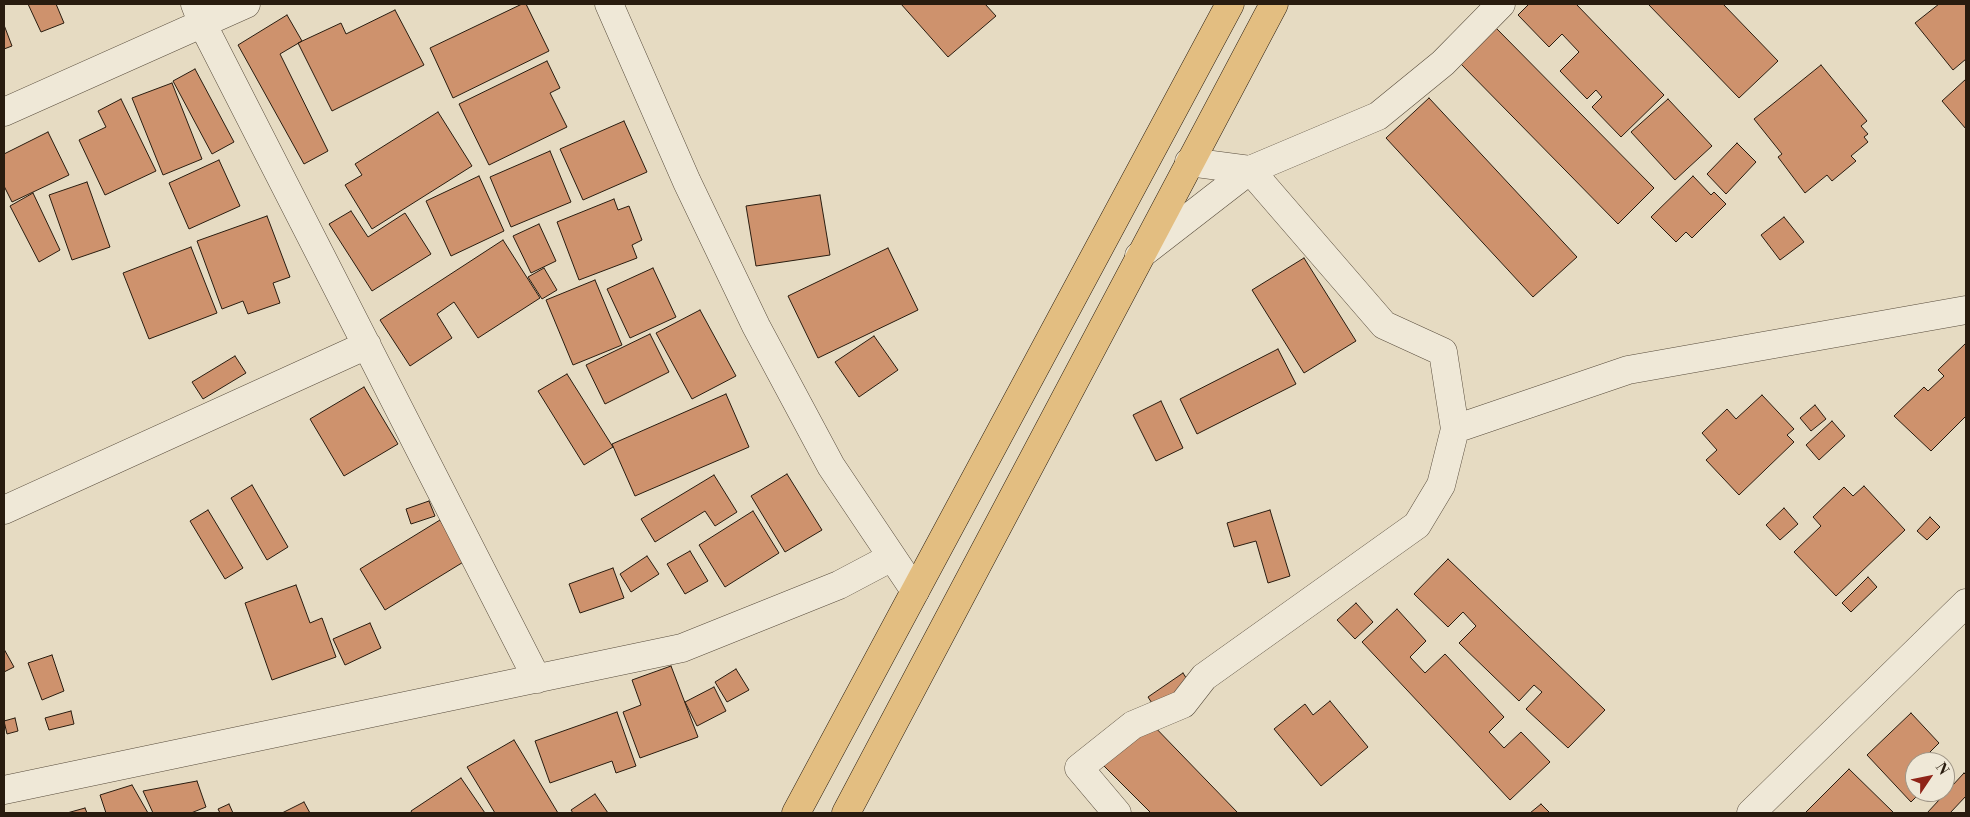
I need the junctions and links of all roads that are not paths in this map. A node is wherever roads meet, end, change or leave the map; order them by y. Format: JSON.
{"nodes":[{"id":1,"x":246,"y":4,"type":"edge"},
{"id":2,"x":609,"y":4,"type":"edge"},
{"id":3,"x":1230,"y":4,"type":"edge"},
{"id":4,"x":1274,"y":4,"type":"edge"},
{"id":5,"x":1501,"y":4,"type":"edge"},
{"id":6,"x":199,"y":14,"type":"edge"},
{"id":7,"x":4,"y":112,"type":"edge"},
{"id":8,"x":1189,"y":162,"type":"junction"},
{"id":9,"x":1250,"y":170,"type":"junction"},
{"id":10,"x":1139,"y":256,"type":"junction"},
{"id":11,"x":1966,"y":310,"type":"edge"},
{"id":12,"x":366,"y":345,"type":"junction"},
{"id":13,"x":1454,"y":429,"type":"junction"},
{"id":14,"x":4,"y":510,"type":"edge"},
{"id":15,"x":892,"y":556,"type":"junction"},
{"id":16,"x":915,"y":591,"type":"junction"},
{"id":17,"x":1966,"y":603,"type":"edge"},
{"id":18,"x":537,"y":679,"type":"junction"},
{"id":19,"x":4,"y":790,"type":"edge"},
{"id":20,"x":796,"y":813,"type":"edge"},
{"id":21,"x":846,"y":813,"type":"edge"},
{"id":22,"x":1117,"y":813,"type":"edge"},
{"id":23,"x":1751,"y":813,"type":"edge"}],
"edges":[{"from":1,"to":6,"type":"street"},
{"from":2,"to":15,"type":"street"},
{"from":3,"to":16,"type":"main road"},
{"from":4,"to":8,"type":"main road"},
{"from":5,"to":9,"type":"street"},
{"from":6,"to":7,"type":"street"},
{"from":6,"to":12,"type":"street"},
{"from":8,"to":9,"type":"street"},
{"from":8,"to":10,"type":"main road"},
{"from":9,"to":10,"type":"street"},
{"from":9,"to":13,"type":"street"},
{"from":10,"to":21,"type":"main road"},
{"from":11,"to":13,"type":"street"},
{"from":12,"to":14,"type":"street"},
{"from":12,"to":18,"type":"street"},
{"from":13,"to":22,"type":"street"},
{"from":15,"to":16,"type":"street"},
{"from":15,"to":18,"type":"street"},
{"from":16,"to":20,"type":"main road"},
{"from":17,"to":23,"type":"street"},
{"from":18,"to":19,"type":"street"}]}
